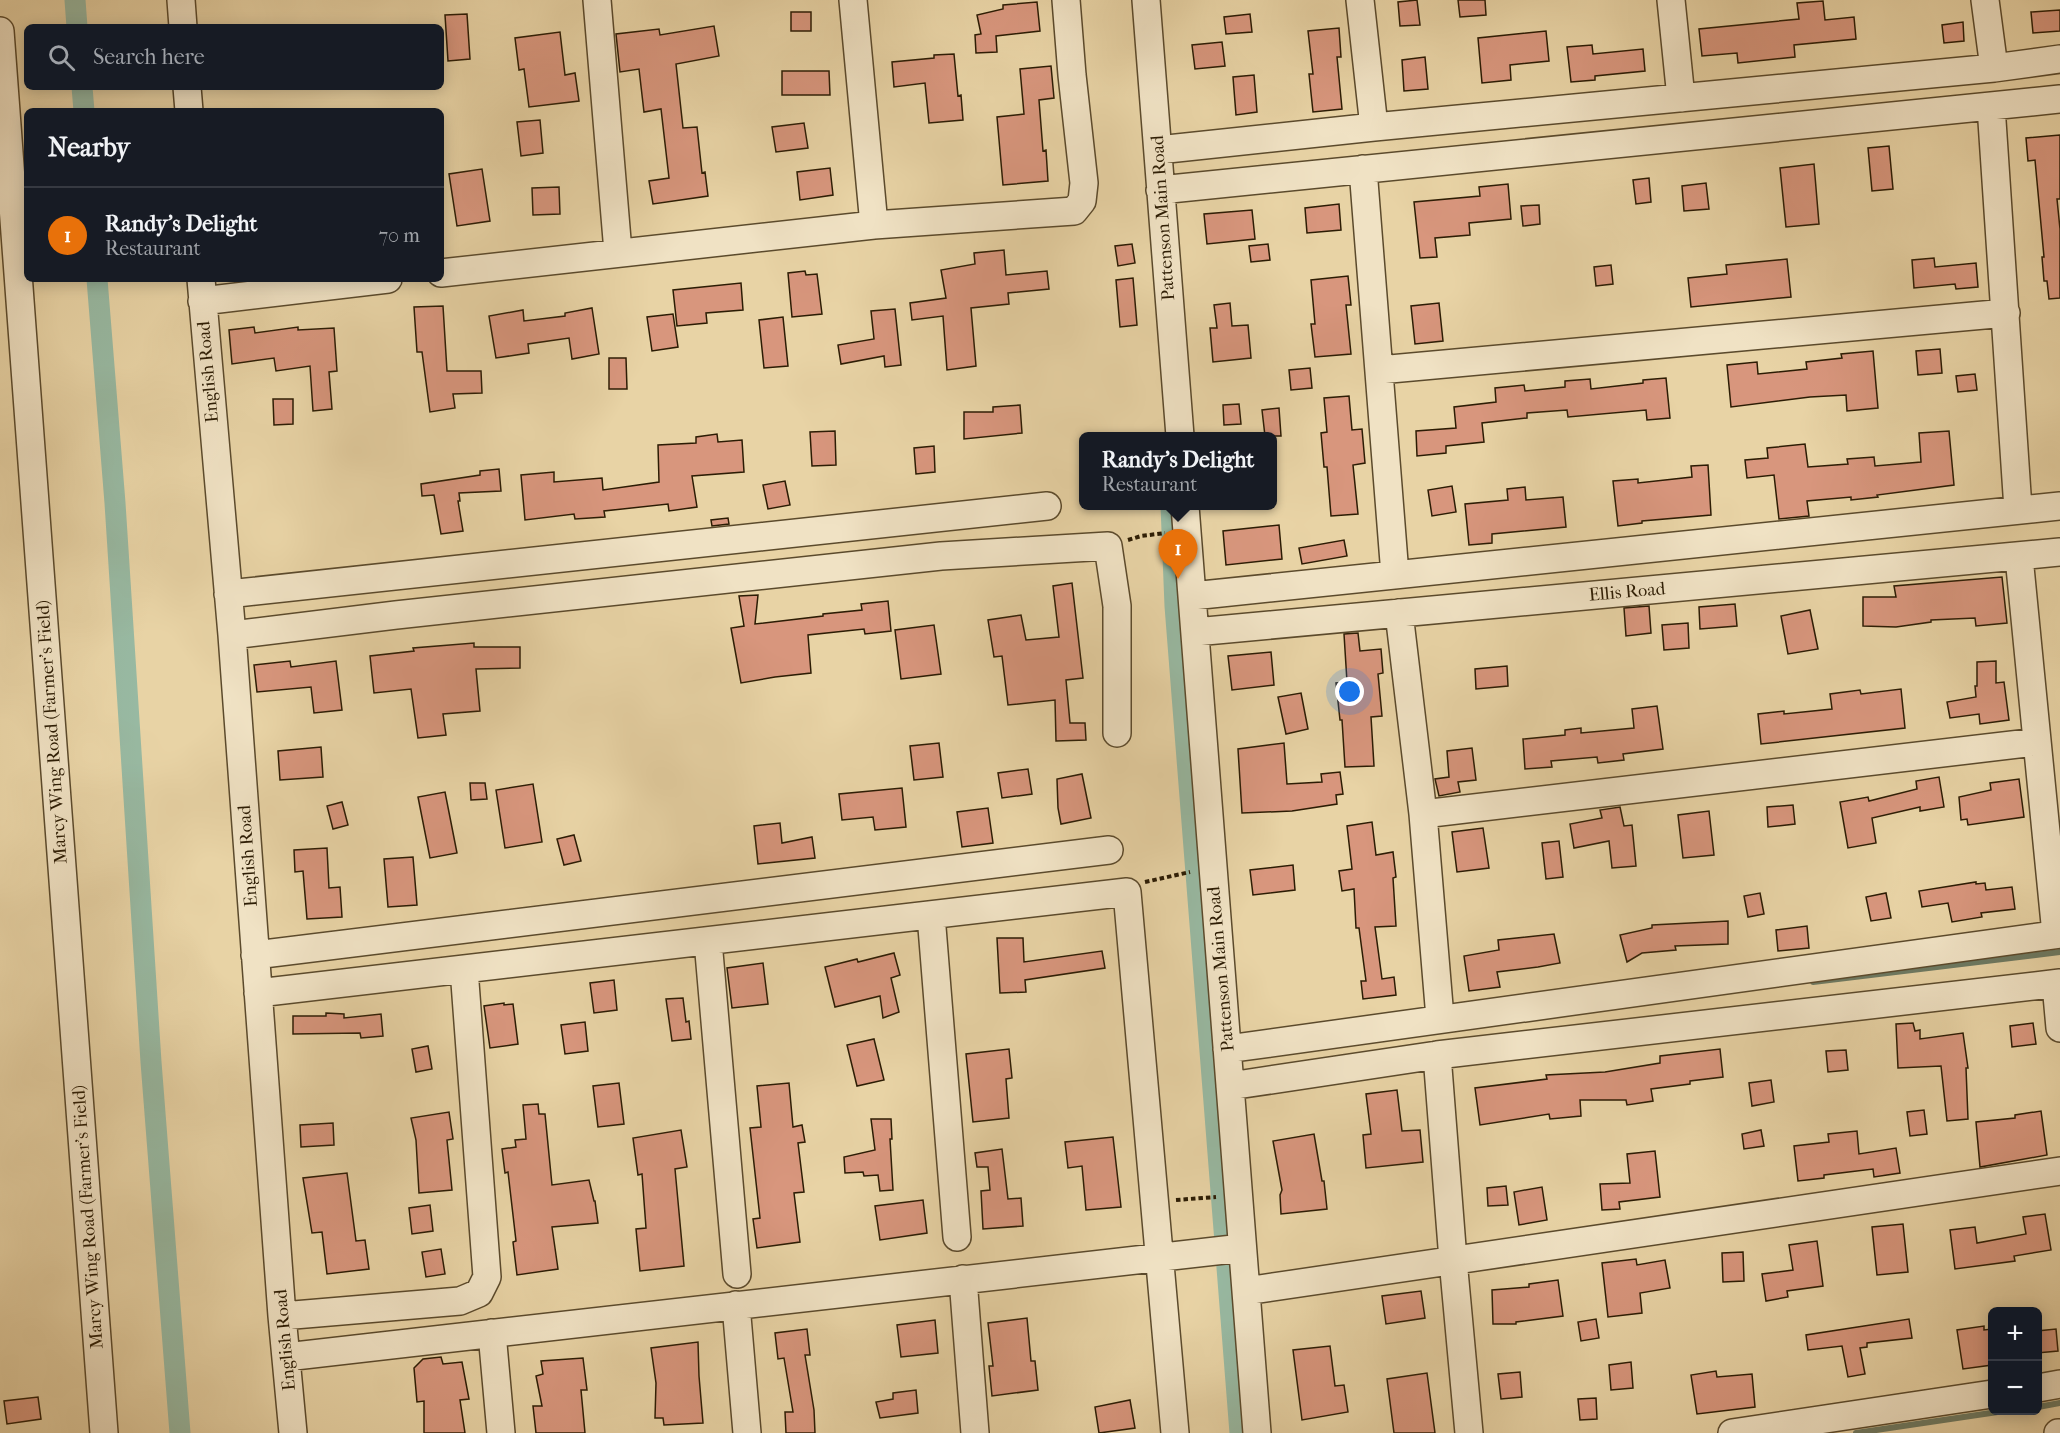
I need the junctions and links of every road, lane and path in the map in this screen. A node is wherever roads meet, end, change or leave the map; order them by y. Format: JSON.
{"nodes":[{"id":1,"x":181,"y":0,"type":"edge"},
{"id":2,"x":597,"y":0,"type":"edge"},
{"id":3,"x":853,"y":0,"type":"edge"},
{"id":4,"x":1066,"y":0,"type":"edge"},
{"id":5,"x":1146,"y":0,"type":"edge"},
{"id":6,"x":1360,"y":0,"type":"edge"},
{"id":7,"x":1671,"y":0,"type":"edge"},
{"id":8,"x":1986,"y":0,"type":"edge"},
{"id":9,"x":183,"y":24,"type":"edge"},
{"id":10,"x":0,"y":31,"type":"edge"},
{"id":11,"x":2060,"y":59,"type":"edge"},
{"id":12,"x":1994,"y":68,"type":"junction"},
{"id":13,"x":187,"y":90,"type":"edge"},
{"id":14,"x":1681,"y":98,"type":"junction"},
{"id":15,"x":2060,"y":99,"type":"edge"},
{"id":16,"x":1991,"y":106,"type":"junction"},
{"id":17,"x":189,"y":108,"type":"edge"},
{"id":18,"x":1374,"y":127,"type":"junction"},
{"id":19,"x":1159,"y":167,"type":"junction"},
{"id":20,"x":1364,"y":169,"type":"junction"},
{"id":21,"x":874,"y":225,"type":"junction"},
{"id":22,"x":618,"y":252,"type":"junction"},
{"id":23,"x":444,"y":273,"type":"edge"},
{"id":24,"x":337,"y":282,"type":"edge"},
{"id":25,"x":201,"y":290,"type":"edge"},
{"id":26,"x":2006,"y":313,"type":"junction"},
{"id":27,"x":1379,"y":370,"type":"junction"},
{"id":28,"x":1179,"y":432,"type":"edge"},
{"id":29,"x":1047,"y":506,"type":"dead end"},
{"id":30,"x":2060,"y":506,"type":"edge"},
{"id":31,"x":2018,"y":509,"type":"junction"},
{"id":32,"x":1185,"y":510,"type":"edge"},
{"id":33,"x":857,"y":526,"type":"junction"},
{"id":34,"x":2060,"y":552,"type":"edge"},
{"id":35,"x":2019,"y":557,"type":"junction"},
{"id":36,"x":862,"y":565,"type":"junction"},
{"id":37,"x":1395,"y":575,"type":"junction"},
{"id":38,"x":228,"y":594,"type":"junction"},
{"id":39,"x":1192,"y":596,"type":"junction"},
{"id":40,"x":1399,"y":613,"type":"junction"},
{"id":41,"x":1195,"y":632,"type":"junction"},
{"id":42,"x":232,"y":635,"type":"junction"},
{"id":43,"x":1117,"y":733,"type":"dead end"},
{"id":44,"x":2036,"y":742,"type":"junction"},
{"id":45,"x":1423,"y":814,"type":"junction"},
{"id":46,"x":1109,"y":850,"type":"dead end"},
{"id":47,"x":1213,"y":868,"type":"junction"},
{"id":48,"x":1143,"y":882,"type":"dead end"},
{"id":49,"x":931,"y":915,"type":"junction"},
{"id":50,"x":2058,"y":934,"type":"edge"},
{"id":51,"x":708,"y":941,"type":"junction"},
{"id":52,"x":255,"y":955,"type":"junction"},
{"id":53,"x":464,"y":969,"type":"junction"},
{"id":54,"x":2058,"y":983,"type":"edge"},
{"id":55,"x":258,"y":993,"type":"junction"},
{"id":56,"x":1440,"y":1018,"type":"junction"},
{"id":57,"x":2060,"y":1028,"type":"edge"},
{"id":58,"x":1227,"y":1049,"type":"junction"},
{"id":59,"x":1437,"y":1056,"type":"junction"},
{"id":60,"x":1230,"y":1086,"type":"junction"},
{"id":61,"x":2060,"y":1171,"type":"edge"},
{"id":62,"x":1225,"y":1196,"type":"dead end"},
{"id":63,"x":1172,"y":1200,"type":"dead end"},
{"id":64,"x":957,"y":1237,"type":"dead end"},
{"id":65,"x":1237,"y":1248,"type":"junction"},
{"id":66,"x":1164,"y":1256,"type":"junction"},
{"id":67,"x":1453,"y":1260,"type":"junction"},
{"id":68,"x":737,"y":1274,"type":"dead end"},
{"id":69,"x":963,"y":1279,"type":"junction"},
{"id":70,"x":1246,"y":1292,"type":"junction"},
{"id":71,"x":736,"y":1305,"type":"junction"},
{"id":72,"x":282,"y":1316,"type":"junction"},
{"id":73,"x":492,"y":1333,"type":"junction"},
{"id":74,"x":286,"y":1357,"type":"junction"},
{"id":75,"x":2060,"y":1384,"type":"edge"},
{"id":76,"x":2042,"y":1387,"type":"edge"},
{"id":77,"x":1988,"y":1395,"type":"edge"},
{"id":78,"x":104,"y":1433,"type":"edge"},
{"id":79,"x":293,"y":1433,"type":"edge"},
{"id":80,"x":501,"y":1433,"type":"edge"},
{"id":81,"x":747,"y":1433,"type":"edge"},
{"id":82,"x":975,"y":1433,"type":"edge"},
{"id":83,"x":1175,"y":1433,"type":"edge"},
{"id":84,"x":1257,"y":1433,"type":"edge"},
{"id":85,"x":1469,"y":1433,"type":"edge"},
{"id":86,"x":1732,"y":1433,"type":"edge"}],
"edges":[{"from":1,"to":9,"type":"street"},
{"from":2,"to":22,"type":"street"},
{"from":3,"to":21,"type":"street"},
{"from":4,"to":21,"type":"street"},
{"from":5,"to":19,"type":"street","name":"Pattenson Main Road"},
{"from":6,"to":18,"type":"street"},
{"from":7,"to":14,"type":"street"},
{"from":8,"to":12,"type":"street"},
{"from":10,"to":78,"type":"street","name":"Marcy Wing Road (Farmer's Field)"},
{"from":11,"to":12,"type":"street"},
{"from":12,"to":14,"type":"street"},
{"from":13,"to":17,"type":"street"},
{"from":14,"to":18,"type":"street"},
{"from":15,"to":16,"type":"street"},
{"from":16,"to":20,"type":"street"},
{"from":16,"to":26,"type":"street"},
{"from":18,"to":19,"type":"street"},
{"from":19,"to":20,"type":"street"},
{"from":19,"to":28,"type":"street","name":"Pattenson Main Road"},
{"from":20,"to":27,"type":"street"},
{"from":21,"to":22,"type":"street"},
{"from":22,"to":23,"type":"street"},
{"from":24,"to":25,"type":"street"},
{"from":25,"to":38,"type":"street","name":"English Road"},
{"from":26,"to":27,"type":"street"},
{"from":26,"to":31,"type":"street"},
{"from":27,"to":37,"type":"street"},
{"from":29,"to":33,"type":"street"},
{"from":30,"to":31,"type":"street"},
{"from":31,"to":37,"type":"street"},
{"from":32,"to":39,"type":"street","name":"Pattenson Main Road"},
{"from":33,"to":36,"type":"street"},
{"from":33,"to":38,"type":"street"},
{"from":34,"to":35,"type":"street","name":"Ellis Road"},
{"from":35,"to":40,"type":"street","name":"Ellis Road"},
{"from":35,"to":44,"type":"street"},
{"from":36,"to":42,"type":"street"},
{"from":36,"to":43,"type":"street"},
{"from":37,"to":39,"type":"street"},
{"from":38,"to":42,"type":"street","name":"English Road"},
{"from":39,"to":41,"type":"street","name":"Pattenson Main Road"},
{"from":40,"to":41,"type":"street","name":"Ellis Road"},
{"from":40,"to":45,"type":"street"},
{"from":41,"to":47,"type":"street","name":"Pattenson Main Road"},
{"from":42,"to":52,"type":"street","name":"English Road"},
{"from":44,"to":45,"type":"street"},
{"from":44,"to":50,"type":"street"},
{"from":45,"to":56,"type":"street"},
{"from":46,"to":52,"type":"street"},
{"from":47,"to":48,"type":"path"},
{"from":47,"to":58,"type":"street","name":"Pattenson Main Road"},
{"from":49,"to":51,"type":"street"},
{"from":49,"to":64,"type":"street"},
{"from":49,"to":66,"type":"street"},
{"from":50,"to":56,"type":"street"},
{"from":51,"to":53,"type":"street"},
{"from":51,"to":68,"type":"street"},
{"from":52,"to":55,"type":"street","name":"English Road"},
{"from":53,"to":55,"type":"street"},
{"from":53,"to":72,"type":"street"},
{"from":54,"to":57,"type":"street"},
{"from":54,"to":59,"type":"street"},
{"from":55,"to":72,"type":"street","name":"English Road"},
{"from":56,"to":58,"type":"street"},
{"from":58,"to":60,"type":"street","name":"Pattenson Main Road"},
{"from":59,"to":60,"type":"street"},
{"from":59,"to":67,"type":"street"},
{"from":60,"to":65,"type":"street","name":"Pattenson Main Road"},
{"from":61,"to":67,"type":"street"},
{"from":62,"to":63,"type":"path"},
{"from":65,"to":66,"type":"street"},
{"from":65,"to":70,"type":"street","name":"Pattenson Main Road"},
{"from":66,"to":69,"type":"street"},
{"from":66,"to":83,"type":"street"},
{"from":67,"to":70,"type":"street"},
{"from":67,"to":85,"type":"street"},
{"from":69,"to":71,"type":"street"},
{"from":69,"to":82,"type":"street"},
{"from":70,"to":84,"type":"street","name":"Pattenson Main Road"},
{"from":71,"to":73,"type":"street"},
{"from":71,"to":81,"type":"street"},
{"from":72,"to":74,"type":"street","name":"English Road"},
{"from":73,"to":74,"type":"street"},
{"from":73,"to":80,"type":"street"},
{"from":74,"to":79,"type":"street","name":"English Road"},
{"from":75,"to":76,"type":"street"},
{"from":77,"to":86,"type":"street"}]}
